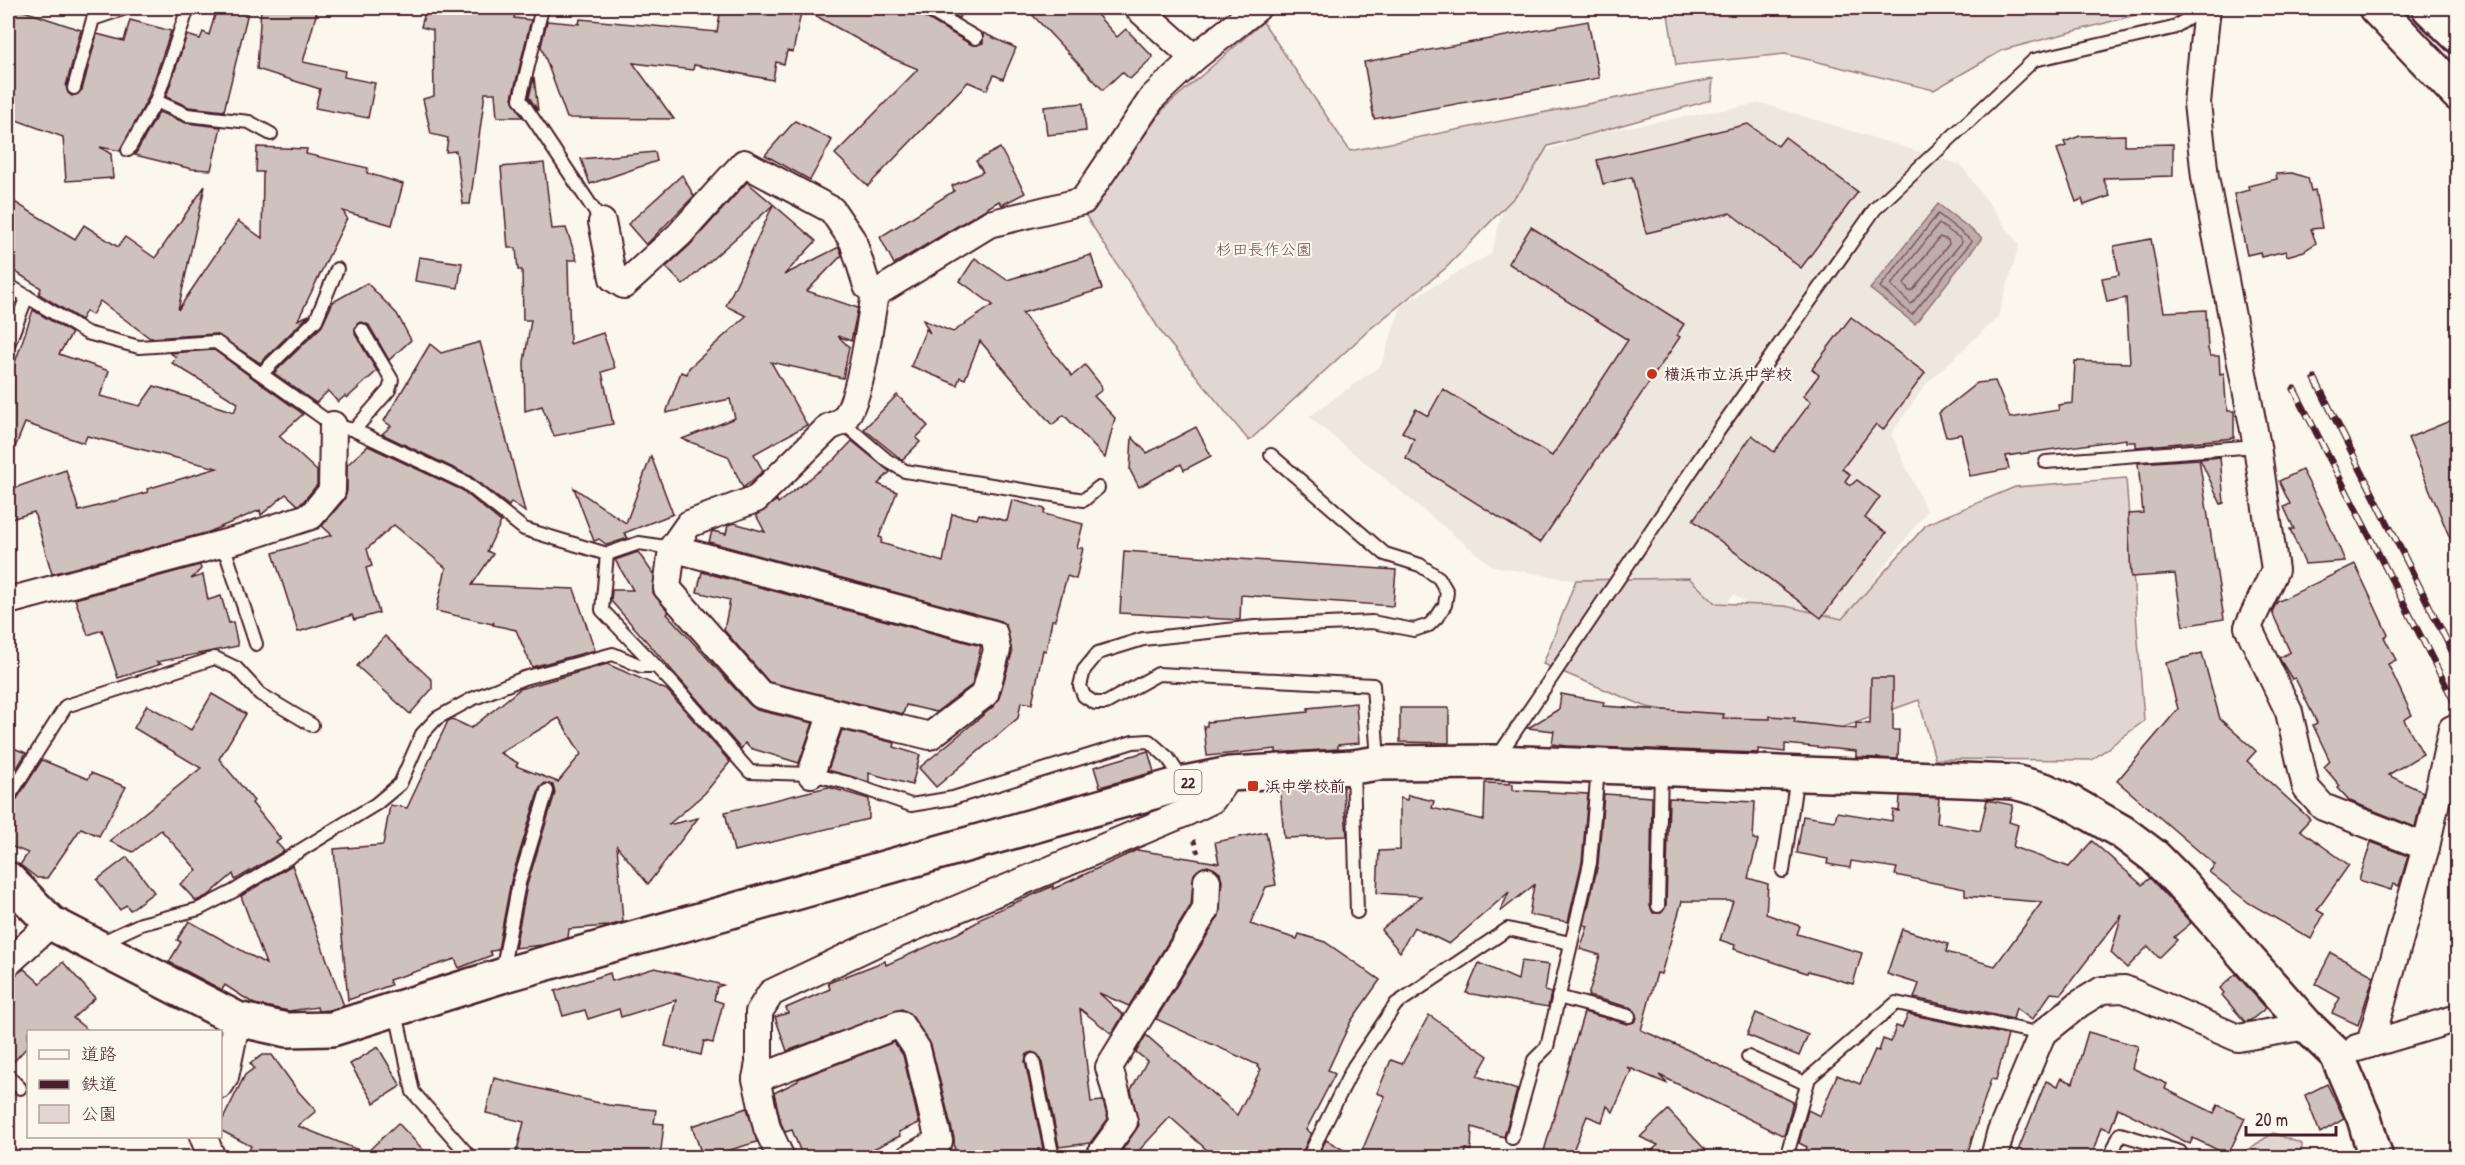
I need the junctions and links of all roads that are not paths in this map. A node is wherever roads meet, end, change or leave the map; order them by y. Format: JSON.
{"nodes":[{"id":1,"x":126,"y":8,"type":"edge"},
{"id":2,"x":188,"y":8,"type":"edge"},
{"id":3,"x":542,"y":8,"type":"edge"},
{"id":4,"x":925,"y":8,"type":"edge"},
{"id":5,"x":1138,"y":8,"type":"edge"},
{"id":6,"x":1257,"y":8,"type":"edge"},
{"id":7,"x":2206,"y":8,"type":"edge"},
{"id":8,"x":2376,"y":8,"type":"edge"},
{"id":9,"x":2429,"y":8,"type":"edge"},
{"id":10,"x":2457,"y":36,"type":"edge"},
{"id":11,"x":976,"y":39,"type":"dead end"},
{"id":12,"x":1194,"y":58,"type":"junction"},
{"id":13,"x":74,"y":88,"type":"dead end"},
{"id":14,"x":2457,"y":94,"type":"edge"},
{"id":15,"x":156,"y":101,"type":"junction"},
{"id":16,"x":271,"y":134,"type":"dead end"},
{"id":17,"x":128,"y":150,"type":"dead end"},
{"id":18,"x":602,"y":222,"type":"joint"},
{"id":19,"x":337,"y":269,"type":"dead end"},
{"id":20,"x":8,"y":285,"type":"edge"},
{"id":21,"x":874,"y":294,"type":"junction"},
{"id":22,"x":27,"y":296,"type":"junction"},
{"id":23,"x":362,"y":330,"type":"dead end"},
{"id":24,"x":8,"y":345,"type":"edge"},
{"id":25,"x":262,"y":373,"type":"junction"},
{"id":26,"x":842,"y":421,"type":"junction"},
{"id":27,"x":344,"y":427,"type":"junction"},
{"id":28,"x":2257,"y":446,"type":"junction"},
{"id":29,"x":1271,"y":455,"type":"dead end"},
{"id":30,"x":2046,"y":462,"type":"dead end"},
{"id":31,"x":1098,"y":488,"type":"dead end"},
{"id":32,"x":223,"y":544,"type":"junction"},
{"id":33,"x":672,"y":548,"type":"junction"},
{"id":34,"x":607,"y":554,"type":"junction"},
{"id":35,"x":8,"y":602,"type":"edge"},
{"id":36,"x":256,"y":645,"type":"dead end"},
{"id":37,"x":655,"y":666,"type":"junction"},
{"id":38,"x":832,"y":712,"type":"junction"},
{"id":39,"x":312,"y":725,"type":"dead end"},
{"id":40,"x":2452,"y":729,"type":"dead end"},
{"id":41,"x":1494,"y":762,"type":"junction"},
{"id":42,"x":1365,"y":765,"type":"junction"},
{"id":43,"x":1598,"y":767,"type":"junction"},
{"id":44,"x":1661,"y":769,"type":"junction"},
{"id":45,"x":811,"y":774,"type":"junction"},
{"id":46,"x":1797,"y":774,"type":"junction"},
{"id":47,"x":547,"y":791,"type":"dead end"},
{"id":48,"x":8,"y":798,"type":"edge"},
{"id":49,"x":1185,"y":798,"type":"junction"},
{"id":50,"x":2426,"y":848,"type":"junction"},
{"id":51,"x":1783,"y":871,"type":"dead end"},
{"id":52,"x":8,"y":879,"type":"edge"},
{"id":53,"x":1207,"y":881,"type":"road end"},
{"id":54,"x":1658,"y":906,"type":"dead end"},
{"id":55,"x":1357,"y":912,"type":"dead end"},
{"id":56,"x":51,"y":922,"type":"junction"},
{"id":57,"x":1570,"y":943,"type":"junction"},
{"id":58,"x":94,"y":946,"type":"junction"},
{"id":59,"x":8,"y":963,"type":"edge"},
{"id":60,"x":501,"y":976,"type":"junction"},
{"id":61,"x":1558,"y":997,"type":"junction"},
{"id":62,"x":395,"y":1009,"type":"junction"},
{"id":63,"x":1629,"y":1016,"type":"dead end"},
{"id":64,"x":2457,"y":1017,"type":"edge"},
{"id":65,"x":237,"y":1019,"type":"junction"},
{"id":66,"x":2307,"y":1026,"type":"junction"},
{"id":67,"x":2042,"y":1034,"type":"junction"},
{"id":68,"x":2370,"y":1044,"type":"junction"},
{"id":69,"x":2337,"y":1055,"type":"junction"},
{"id":70,"x":1748,"y":1057,"type":"dead end"},
{"id":71,"x":1033,"y":1060,"type":"dead end"},
{"id":72,"x":8,"y":1076,"type":"edge"},
{"id":73,"x":756,"y":1079,"type":"junction"},
{"id":74,"x":222,"y":1082,"type":"edge"},
{"id":75,"x":1807,"y":1084,"type":"junction"},
{"id":76,"x":20,"y":1088,"type":"dead end"},
{"id":77,"x":204,"y":1138,"type":"edge"},
{"id":78,"x":1512,"y":1138,"type":"dead end"},
{"id":79,"x":2180,"y":1152,"type":"dead end"},
{"id":80,"x":212,"y":1158,"type":"edge"},
{"id":81,"x":471,"y":1158,"type":"edge"},
{"id":82,"x":781,"y":1158,"type":"edge"},
{"id":83,"x":909,"y":1158,"type":"edge"},
{"id":84,"x":1053,"y":1158,"type":"edge"},
{"id":85,"x":1098,"y":1158,"type":"edge"},
{"id":86,"x":1308,"y":1158,"type":"edge"},
{"id":87,"x":1786,"y":1158,"type":"edge"},
{"id":88,"x":1994,"y":1158,"type":"edge"},
{"id":89,"x":2109,"y":1158,"type":"edge"},
{"id":90,"x":2376,"y":1158,"type":"edge"}],
"edges":[{"from":1,"to":13,"type":"lane"},
{"from":2,"to":15,"type":"lane"},
{"from":3,"to":18,"type":"lane"},
{"from":4,"to":11,"type":"lane"},
{"from":5,"to":12,"type":"street"},
{"from":6,"to":12,"type":"street"},
{"from":7,"to":28,"type":"street"},
{"from":7,"to":41,"type":"lane"},
{"from":8,"to":14,"type":"main road"},
{"from":9,"to":10,"type":"main road"},
{"from":12,"to":21,"type":"street"},
{"from":15,"to":16,"type":"lane"},
{"from":15,"to":17,"type":"lane"},
{"from":18,"to":21,"type":"street"},
{"from":19,"to":25,"type":"lane"},
{"from":20,"to":22,"type":"lane"},
{"from":21,"to":26,"type":"street"},
{"from":22,"to":24,"type":"lane"},
{"from":22,"to":25,"type":"lane"},
{"from":23,"to":27,"type":"lane"},
{"from":25,"to":27,"type":"lane"},
{"from":26,"to":31,"type":"lane"},
{"from":26,"to":33,"type":"street"},
{"from":27,"to":32,"type":"street"},
{"from":27,"to":34,"type":"lane"},
{"from":28,"to":30,"type":"lane"},
{"from":28,"to":50,"type":"street"},
{"from":29,"to":42,"type":"lane"},
{"from":32,"to":35,"type":"street"},
{"from":32,"to":36,"type":"lane"},
{"from":33,"to":34,"type":"lane"},
{"from":33,"to":38,"type":"street"},
{"from":33,"to":38,"type":"street"},
{"from":34,"to":37,"type":"lane"},
{"from":37,"to":45,"type":"lane"},
{"from":37,"to":58,"type":"lane"},
{"from":38,"to":45,"type":"street"},
{"from":39,"to":48,"type":"lane"},
{"from":40,"to":50,"type":"street"},
{"from":41,"to":42,"type":"main road","number":"22"},
{"from":41,"to":43,"type":"main road","number":"22"},
{"from":42,"to":49,"type":"main road","number":"22"},
{"from":42,"to":55,"type":"lane"},
{"from":43,"to":44,"type":"main road","number":"22"},
{"from":43,"to":57,"type":"lane"},
{"from":44,"to":46,"type":"main road","number":"22"},
{"from":44,"to":54,"type":"lane"},
{"from":45,"to":49,"type":"lane"},
{"from":46,"to":51,"type":"lane"},
{"from":46,"to":66,"type":"main road","number":"22"},
{"from":47,"to":60,"type":"lane"},
{"from":49,"to":60,"type":"main road","number":"22"},
{"from":49,"to":73,"type":"street"},
{"from":50,"to":68,"type":"street"},
{"from":52,"to":56,"type":"main road","number":"22"},
{"from":53,"to":85,"type":"street"},
{"from":56,"to":58,"type":"main road","number":"22"},
{"from":56,"to":59,"type":"street"},
{"from":57,"to":61,"type":"lane"},
{"from":57,"to":86,"type":"lane"},
{"from":58,"to":65,"type":"main road","number":"22"},
{"from":60,"to":62,"type":"main road","number":"22"},
{"from":61,"to":63,"type":"lane"},
{"from":61,"to":78,"type":"lane"},
{"from":62,"to":65,"type":"main road","number":"22"},
{"from":62,"to":81,"type":"lane"},
{"from":64,"to":68,"type":"street"},
{"from":65,"to":74,"type":"street"},
{"from":66,"to":67,"type":"street"},
{"from":66,"to":69,"type":"main road","number":"22"},
{"from":67,"to":75,"type":"lane"},
{"from":67,"to":88,"type":"street"},
{"from":68,"to":69,"type":"street"},
{"from":69,"to":90,"type":"main road","number":"22"},
{"from":70,"to":75,"type":"lane"},
{"from":71,"to":84,"type":"lane"},
{"from":72,"to":76,"type":"lane"},
{"from":73,"to":82,"type":"street"},
{"from":73,"to":83,"type":"street"},
{"from":75,"to":87,"type":"lane"},
{"from":77,"to":80,"type":"street"},
{"from":79,"to":89,"type":"lane"}]}
